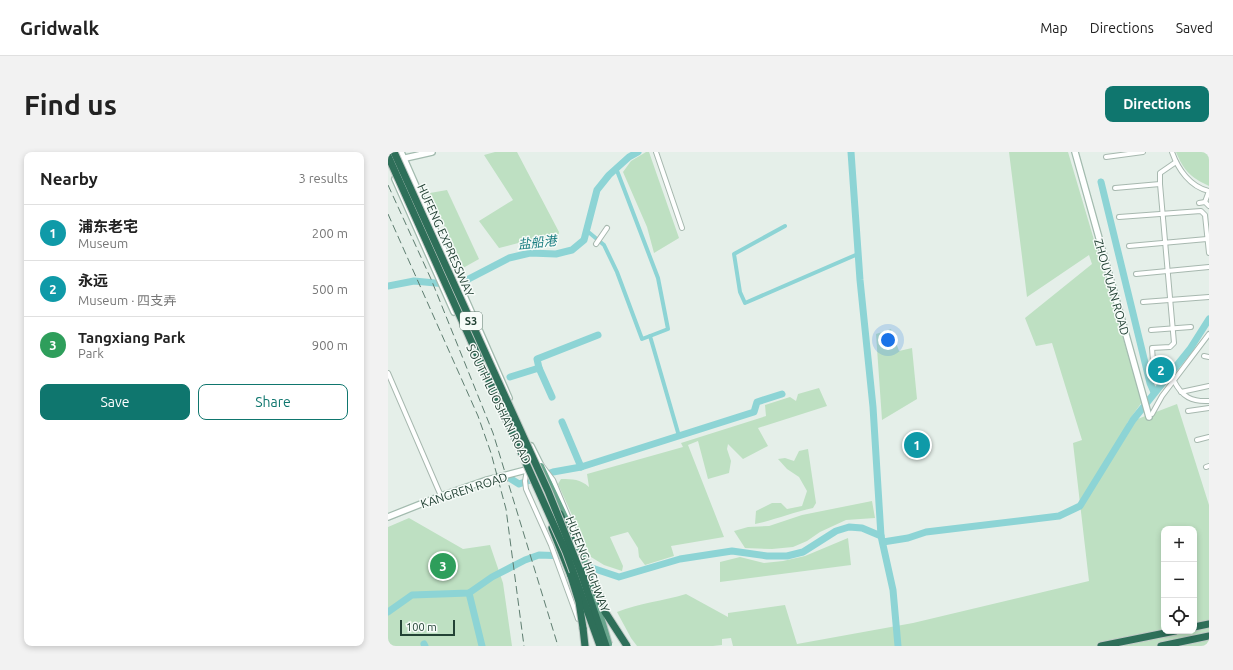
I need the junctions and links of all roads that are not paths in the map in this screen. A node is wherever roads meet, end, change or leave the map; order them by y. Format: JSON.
{"nodes":[{"id":1,"x":394,"y":152,"type":"edge"},
{"id":2,"x":401,"y":152,"type":"edge"},
{"id":3,"x":432,"y":152,"type":"edge"},
{"id":4,"x":656,"y":152,"type":"edge"},
{"id":5,"x":1075,"y":152,"type":"edge"},
{"id":6,"x":1143,"y":152,"type":"edge"},
{"id":7,"x":1172,"y":152,"type":"edge"},
{"id":8,"x":388,"y":156,"type":"edge"},
{"id":9,"x":1106,"y":157,"type":"dead end"},
{"id":10,"x":404,"y":158,"type":"junction"},
{"id":11,"x":1176,"y":162,"type":"junction"},
{"id":12,"x":388,"y":163,"type":"edge"},
{"id":13,"x":1160,"y":184,"type":"junction"},
{"id":14,"x":1115,"y":188,"type":"dead end"},
{"id":15,"x":1209,"y":191,"type":"edge"},
{"id":16,"x":1199,"y":202,"type":"dead end"},
{"id":17,"x":1207,"y":204,"type":"edge"},
{"id":18,"x":1162,"y":213,"type":"junction"},
{"id":19,"x":1120,"y":217,"type":"dead end"},
{"id":20,"x":606,"y":228,"type":"dead end"},
{"id":21,"x":682,"y":228,"type":"dead end"},
{"id":22,"x":1208,"y":232,"type":"edge"},
{"id":23,"x":1207,"y":238,"type":"junction"},
{"id":24,"x":1165,"y":243,"type":"junction"},
{"id":25,"x":596,"y":244,"type":"dead end"},
{"id":26,"x":1129,"y":246,"type":"dead end"},
{"id":27,"x":1209,"y":253,"type":"edge"},
{"id":28,"x":1209,"y":267,"type":"edge"},
{"id":29,"x":1168,"y":271,"type":"junction"},
{"id":30,"x":1136,"y":274,"type":"dead end"},
{"id":31,"x":1209,"y":297,"type":"edge"},
{"id":32,"x":1170,"y":300,"type":"junction"},
{"id":33,"x":1142,"y":302,"type":"dead end"},
{"id":34,"x":1191,"y":327,"type":"dead end"},
{"id":35,"x":1172,"y":328,"type":"junction"},
{"id":36,"x":1151,"y":330,"type":"dead end"},
{"id":37,"x":1209,"y":334,"type":"edge"},
{"id":38,"x":1153,"y":361,"type":"dead end"},
{"id":39,"x":388,"y":373,"type":"edge"},
{"id":40,"x":1174,"y":381,"type":"junction"},
{"id":41,"x":1209,"y":386,"type":"edge"},
{"id":42,"x":1181,"y":392,"type":"junction"},
{"id":43,"x":1209,"y":401,"type":"edge"},
{"id":44,"x":1209,"y":408,"type":"edge"},
{"id":45,"x":1188,"y":411,"type":"dead end"},
{"id":46,"x":1150,"y":415,"type":"joint"},
{"id":47,"x":1209,"y":437,"type":"edge"},
{"id":48,"x":1197,"y":440,"type":"dead end"},
{"id":49,"x":541,"y":466,"type":"junction"},
{"id":50,"x":530,"y":471,"type":"junction"},
{"id":51,"x":544,"y":493,"type":"junction"},
{"id":52,"x":441,"y":496,"type":"junction"},
{"id":53,"x":388,"y":517,"type":"edge"},
{"id":54,"x":582,"y":549,"type":"junction"},
{"id":55,"x":1209,"y":624,"type":"edge"},
{"id":56,"x":1197,"y":626,"type":"edge"},
{"id":57,"x":618,"y":634,"type":"junction"},
{"id":58,"x":1161,"y":634,"type":"edge"},
{"id":59,"x":1209,"y":636,"type":"edge"},
{"id":60,"x":584,"y":646,"type":"edge"},
{"id":61,"x":598,"y":646,"type":"edge"},
{"id":62,"x":606,"y":646,"type":"edge"},
{"id":63,"x":609,"y":646,"type":"edge"},
{"id":64,"x":623,"y":646,"type":"edge"},
{"id":65,"x":627,"y":646,"type":"edge"},
{"id":66,"x":1101,"y":646,"type":"edge"},
{"id":67,"x":1161,"y":646,"type":"edge"}],
"edges":[{"from":1,"to":51,"type":"highway","name":"HUFENG EXPRESSWAY","number":"S3","bridge":true},
{"from":2,"to":10,"type":"main road","name":"SOUTH LUOSHAN ROAD"},
{"from":3,"to":10,"type":"main road"},
{"from":4,"to":21,"type":"street"},
{"from":5,"to":46,"type":"main road","name":"ZHOUYUAN ROAD"},
{"from":6,"to":9,"type":"street"},
{"from":7,"to":11,"type":"street"},
{"from":8,"to":51,"type":"highway","name":"HUFENG EXPRESSWAY","number":"S3","bridge":true},
{"from":10,"to":12,"type":"main road"},
{"from":10,"to":49,"type":"main road","name":"SOUTH LUOSHAN ROAD"},
{"from":11,"to":13,"type":"street"},
{"from":11,"to":15,"type":"street"},
{"from":12,"to":50,"type":"main road","name":"SOUTH LUOSHAN ROAD","bridge":true},
{"from":13,"to":14,"type":"street"},
{"from":13,"to":18,"type":"street"},
{"from":15,"to":17,"type":"street"},
{"from":16,"to":17,"type":"street"},
{"from":18,"to":19,"type":"street"},
{"from":18,"to":22,"type":"street"},
{"from":18,"to":24,"type":"street"},
{"from":20,"to":25,"type":"street"},
{"from":22,"to":23,"type":"street"},
{"from":23,"to":24,"type":"street"},
{"from":23,"to":27,"type":"street"},
{"from":24,"to":26,"type":"street"},
{"from":24,"to":29,"type":"street"},
{"from":28,"to":29,"type":"street"},
{"from":29,"to":30,"type":"street"},
{"from":29,"to":32,"type":"street"},
{"from":31,"to":32,"type":"street"},
{"from":32,"to":33,"type":"street"},
{"from":32,"to":35,"type":"street"},
{"from":34,"to":35,"type":"street"},
{"from":35,"to":36,"type":"street"},
{"from":35,"to":38,"type":"street"},
{"from":37,"to":40,"type":"street"},
{"from":39,"to":52,"type":"street"},
{"from":40,"to":42,"type":"street"},
{"from":40,"to":46,"type":"street"},
{"from":41,"to":42,"type":"street"},
{"from":42,"to":43,"type":"street"},
{"from":44,"to":45,"type":"street"},
{"from":47,"to":48,"type":"street"},
{"from":49,"to":50,"type":"main road","name":"KANGREN ROAD"},
{"from":49,"to":54,"type":"main road"},
{"from":50,"to":52,"type":"main road","name":"KANGREN ROAD"},
{"from":50,"to":54,"type":"street"},
{"from":50,"to":61,"type":"main road","bridge":true},
{"from":51,"to":57,"type":"highway","bridge":true},
{"from":51,"to":60,"type":"highway","bridge":true},
{"from":51,"to":61,"type":"highway","name":"HUFENG HIGHWAY","number":"S3","bridge":true},
{"from":51,"to":62,"type":"highway","name":"HUFENG HIGHWAY","number":"S3","bridge":true},
{"from":52,"to":53,"type":"main road","name":"KANGREN ROAD"},
{"from":54,"to":63,"type":"main road","bridge":true},
{"from":55,"to":56,"type":"highway"},
{"from":57,"to":64,"type":"highway","bridge":true},
{"from":57,"to":65,"type":"highway","bridge":true},
{"from":58,"to":66,"type":"highway"},
{"from":59,"to":67,"type":"highway"}]}
